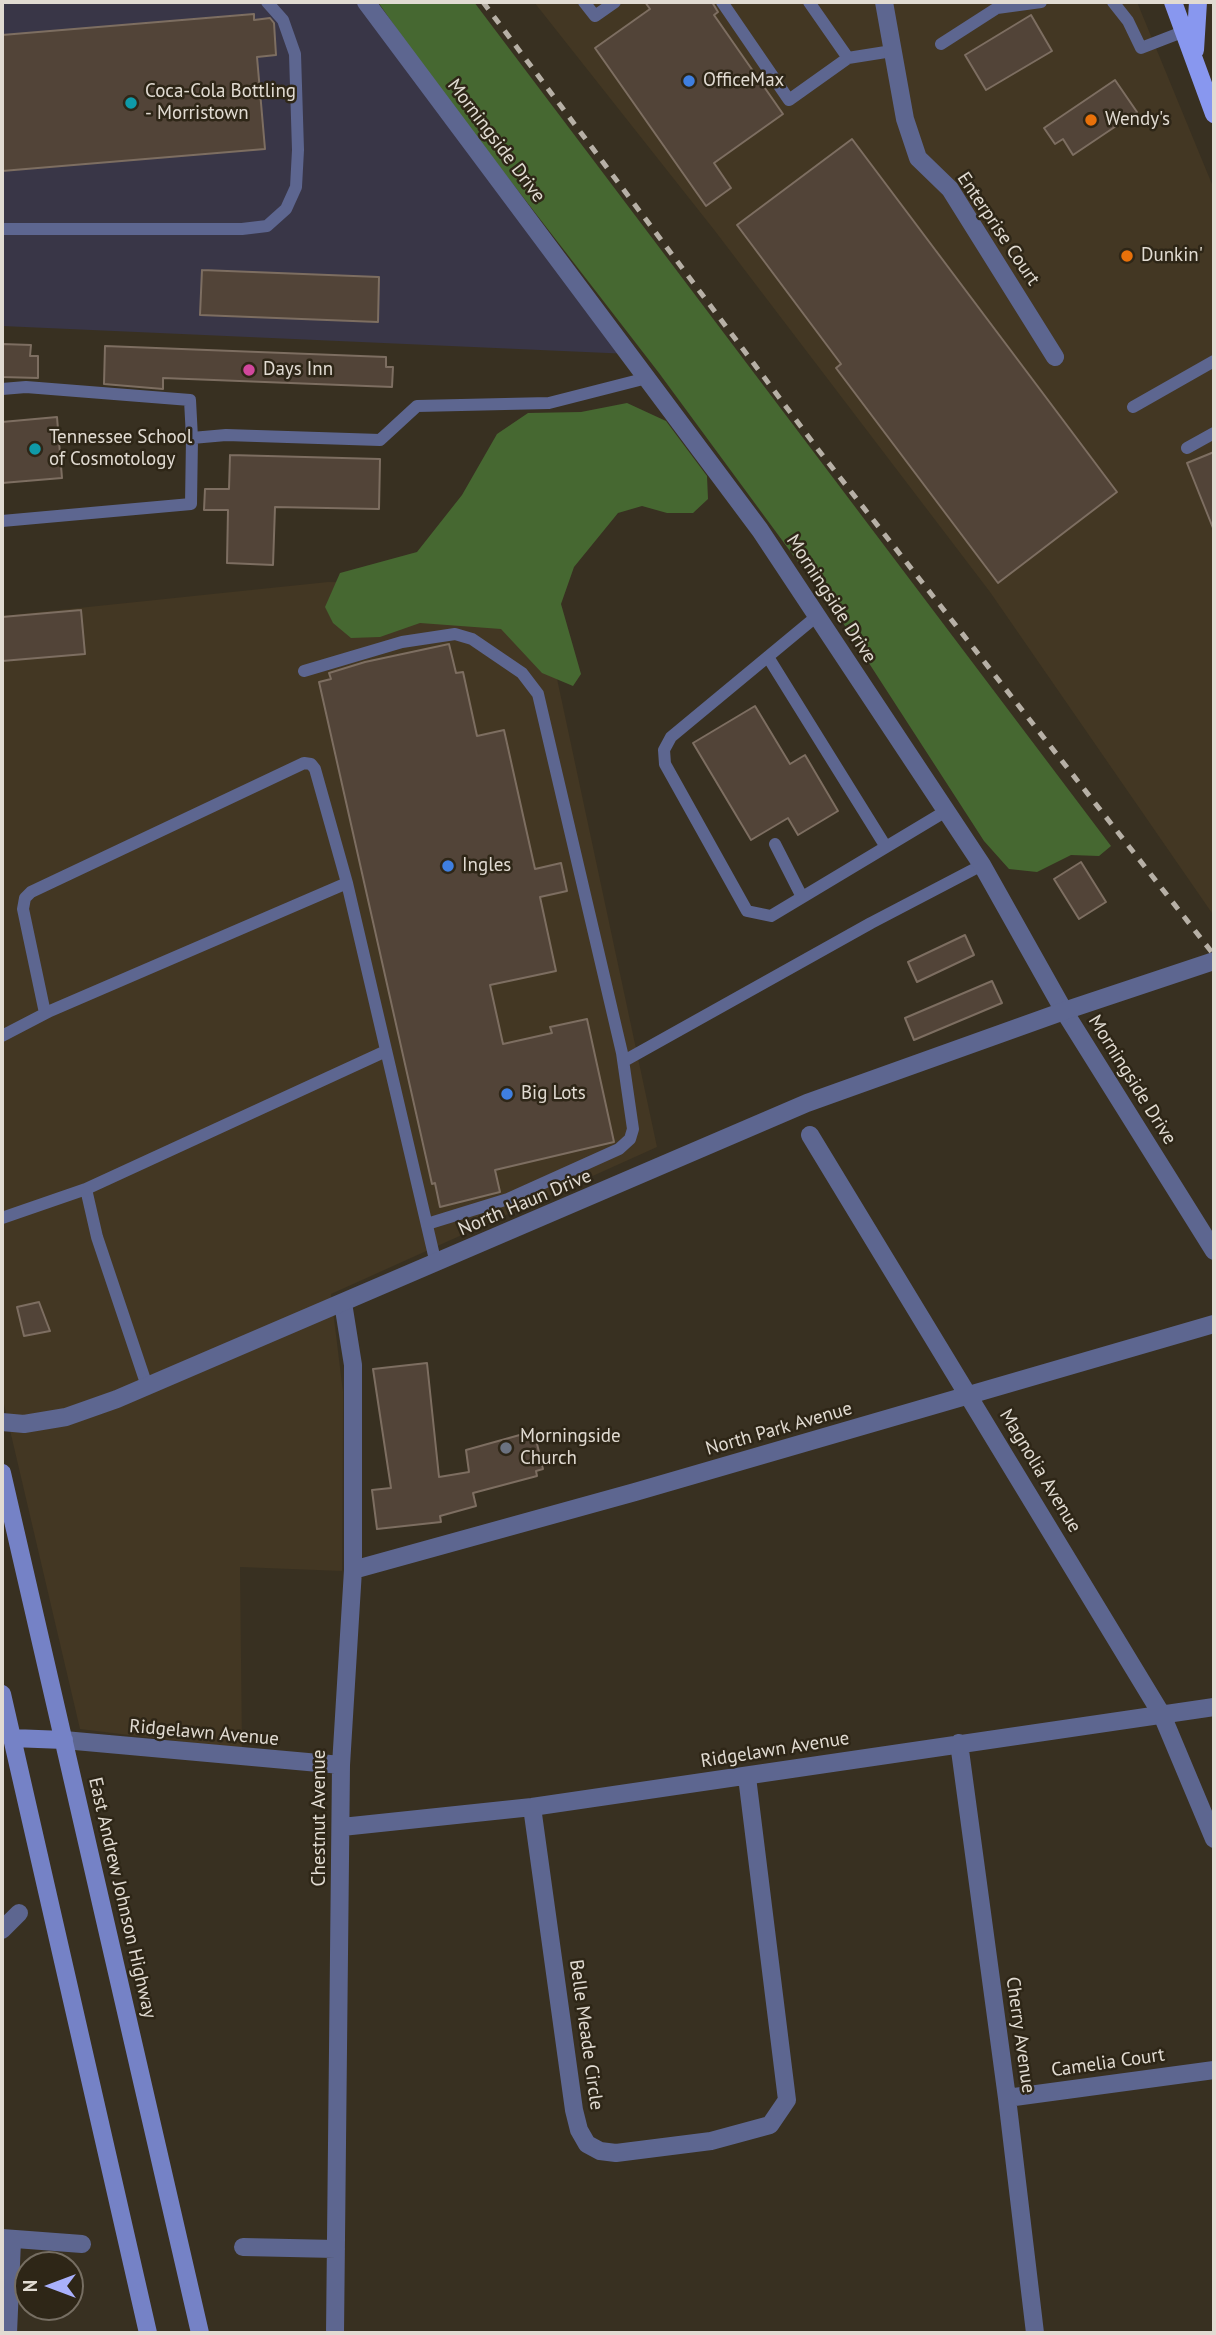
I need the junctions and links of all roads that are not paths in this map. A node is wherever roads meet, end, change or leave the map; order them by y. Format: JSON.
{"nodes":[{"id":1,"x":267,"y":2,"type":"edge"},
{"id":2,"x":366,"y":2,"type":"edge"},
{"id":3,"x":584,"y":2,"type":"edge"},
{"id":4,"x":615,"y":2,"type":"edge"},
{"id":5,"x":722,"y":2,"type":"edge"},
{"id":6,"x":809,"y":2,"type":"edge"},
{"id":7,"x":884,"y":2,"type":"edge"},
{"id":8,"x":1041,"y":2,"type":"edge"},
{"id":9,"x":1113,"y":2,"type":"edge"},
{"id":10,"x":1173,"y":2,"type":"edge"},
{"id":11,"x":1198,"y":2,"type":"edge"},
{"id":12,"x":1185,"y":31,"type":"junction"},
{"id":13,"x":941,"y":44,"type":"dead end"},
{"id":14,"x":892,"y":51,"type":"junction"},
{"id":15,"x":1195,"y":57,"type":"junction"},
{"id":16,"x":848,"y":58,"type":"junction"},
{"id":17,"x":1214,"y":114,"type":"edge"},
{"id":18,"x":2,"y":229,"type":"edge"},
{"id":19,"x":1055,"y":358,"type":"dead end"},
{"id":20,"x":1214,"y":361,"type":"edge"},
{"id":21,"x":647,"y":378,"type":"junction"},
{"id":22,"x":2,"y":389,"type":"edge"},
{"id":23,"x":1133,"y":407,"type":"dead end"},
{"id":24,"x":1214,"y":433,"type":"edge"},
{"id":25,"x":192,"y":438,"type":"junction"},
{"id":26,"x":1188,"y":448,"type":"dead end"},
{"id":27,"x":2,"y":521,"type":"edge"},
{"id":28,"x":817,"y":616,"type":"junction"},
{"id":29,"x":768,"y":657,"type":"junction"},
{"id":30,"x":304,"y":671,"type":"dead end"},
{"id":31,"x":946,"y":811,"type":"junction"},
{"id":32,"x":775,"y":844,"type":"dead end"},
{"id":33,"x":886,"y":847,"type":"junction"},
{"id":34,"x":982,"y":865,"type":"junction"},
{"id":35,"x":347,"y":883,"type":"junction"},
{"id":36,"x":803,"y":897,"type":"junction"},
{"id":37,"x":1214,"y":961,"type":"edge"},
{"id":38,"x":1064,"y":1011,"type":"junction"},
{"id":39,"x":46,"y":1013,"type":"junction"},
{"id":40,"x":2,"y":1036,"type":"edge"},
{"id":41,"x":386,"y":1051,"type":"junction"},
{"id":42,"x":624,"y":1061,"type":"junction"},
{"id":43,"x":810,"y":1135,"type":"dead end"},
{"id":44,"x":86,"y":1189,"type":"junction"},
{"id":45,"x":2,"y":1218,"type":"edge"},
{"id":46,"x":427,"y":1224,"type":"junction"},
{"id":47,"x":1214,"y":1251,"type":"edge"},
{"id":48,"x":436,"y":1264,"type":"junction"},
{"id":49,"x":343,"y":1303,"type":"junction"},
{"id":50,"x":1214,"y":1324,"type":"edge"},
{"id":51,"x":147,"y":1386,"type":"junction"},
{"id":52,"x":971,"y":1396,"type":"junction"},
{"id":53,"x":2,"y":1422,"type":"edge"},
{"id":54,"x":2,"y":1473,"type":"edge"},
{"id":55,"x":353,"y":1570,"type":"junction"},
{"id":56,"x":2,"y":1694,"type":"edge"},
{"id":57,"x":1214,"y":1707,"type":"edge"},
{"id":58,"x":1162,"y":1715,"type":"junction"},
{"id":59,"x":7,"y":1738,"type":"edge"},
{"id":60,"x":64,"y":1740,"type":"junction"},
{"id":61,"x":958,"y":1743,"type":"junction"},
{"id":62,"x":341,"y":1765,"type":"junction"},
{"id":63,"x":747,"y":1777,"type":"junction"},
{"id":64,"x":532,"y":1807,"type":"junction"},
{"id":65,"x":342,"y":1827,"type":"junction"},
{"id":66,"x":1214,"y":1839,"type":"edge"},
{"id":67,"x":19,"y":1913,"type":"dead end"},
{"id":68,"x":2,"y":1930,"type":"edge"},
{"id":69,"x":1214,"y":2070,"type":"edge"},
{"id":70,"x":1007,"y":2098,"type":"junction"},
{"id":71,"x":7,"y":2239,"type":"edge"},
{"id":72,"x":82,"y":2244,"type":"dead end"},
{"id":73,"x":243,"y":2247,"type":"dead end"},
{"id":74,"x":336,"y":2249,"type":"junction"},
{"id":75,"x":8,"y":2333,"type":"edge"},
{"id":76,"x":148,"y":2333,"type":"edge"},
{"id":77,"x":200,"y":2333,"type":"edge"},
{"id":78,"x":335,"y":2333,"type":"edge"},
{"id":79,"x":1035,"y":2333,"type":"edge"}],
"edges":[{"from":1,"to":18,"type":"lane"},
{"from":2,"to":21,"type":"street","name":"Morningside Drive"},
{"from":3,"to":4,"type":"lane"},
{"from":5,"to":16,"type":"lane"},
{"from":6,"to":16,"type":"lane"},
{"from":7,"to":14,"type":"street","name":"Enterprise Court"},
{"from":8,"to":13,"type":"lane"},
{"from":9,"to":12,"type":"lane"},
{"from":10,"to":12,"type":"main road"},
{"from":11,"to":15,"type":"main road"},
{"from":12,"to":15,"type":"main road"},
{"from":14,"to":16,"type":"lane"},
{"from":14,"to":19,"type":"street","name":"Enterprise Court"},
{"from":15,"to":17,"type":"main road"},
{"from":20,"to":23,"type":"lane"},
{"from":21,"to":25,"type":"lane"},
{"from":21,"to":28,"type":"street","name":"Morningside Drive"},
{"from":22,"to":25,"type":"lane"},
{"from":24,"to":26,"type":"lane"},
{"from":25,"to":27,"type":"lane"},
{"from":28,"to":29,"type":"lane"},
{"from":28,"to":31,"type":"street","name":"Morningside Drive"},
{"from":29,"to":33,"type":"lane"},
{"from":29,"to":36,"type":"lane"},
{"from":30,"to":42,"type":"lane"},
{"from":31,"to":33,"type":"lane"},
{"from":31,"to":34,"type":"street","name":"Morningside Drive"},
{"from":32,"to":36,"type":"lane"},
{"from":33,"to":36,"type":"lane"},
{"from":34,"to":38,"type":"street","name":"Morningside Drive"},
{"from":34,"to":42,"type":"lane"},
{"from":35,"to":39,"type":"lane"},
{"from":35,"to":39,"type":"lane"},
{"from":35,"to":41,"type":"lane"},
{"from":37,"to":38,"type":"street","name":"North Haun Drive"},
{"from":38,"to":47,"type":"street","name":"Morningside Drive"},
{"from":38,"to":48,"type":"street","name":"North Haun Drive"},
{"from":39,"to":40,"type":"lane"},
{"from":41,"to":44,"type":"lane"},
{"from":41,"to":46,"type":"lane"},
{"from":42,"to":46,"type":"lane"},
{"from":43,"to":52,"type":"street","name":"Magnolia Avenue"},
{"from":44,"to":45,"type":"lane"},
{"from":44,"to":51,"type":"lane"},
{"from":46,"to":48,"type":"lane"},
{"from":48,"to":49,"type":"street","name":"North Haun Drive"},
{"from":49,"to":51,"type":"street","name":"North Haun Drive"},
{"from":49,"to":55,"type":"street","name":"Chestnut Avenue"},
{"from":50,"to":52,"type":"street","name":"North Park Avenue"},
{"from":51,"to":53,"type":"street","name":"North Haun Drive"},
{"from":52,"to":55,"type":"street","name":"North Park Avenue"},
{"from":52,"to":58,"type":"street","name":"Magnolia Avenue"},
{"from":54,"to":60,"type":"main road","name":"East Andrew Johnson Highway"},
{"from":55,"to":62,"type":"street","name":"Chestnut Avenue"},
{"from":56,"to":59,"type":"main road"},
{"from":57,"to":58,"type":"street","name":"Ridgelawn Avenue"},
{"from":58,"to":61,"type":"street","name":"Ridgelawn Avenue"},
{"from":58,"to":66,"type":"street","name":"Magnolia Avenue"},
{"from":59,"to":60,"type":"main road"},
{"from":59,"to":76,"type":"main road"},
{"from":60,"to":62,"type":"street","name":"Ridgelawn Avenue"},
{"from":60,"to":77,"type":"main road","name":"East Andrew Johnson Highway"},
{"from":61,"to":63,"type":"street","name":"Ridgelawn Avenue"},
{"from":61,"to":70,"type":"street","name":"Cherry Avenue"},
{"from":62,"to":65,"type":"street","name":"Chestnut Avenue"},
{"from":63,"to":64,"type":"street","name":"Ridgelawn Avenue"},
{"from":63,"to":64,"type":"street","name":"Belle Meade Circle"},
{"from":64,"to":65,"type":"street","name":"Ridgelawn Avenue"},
{"from":65,"to":74,"type":"street","name":"Chestnut Avenue"},
{"from":67,"to":68,"type":"street"},
{"from":69,"to":70,"type":"street","name":"Camelia Court"},
{"from":70,"to":79,"type":"street","name":"Cherry Avenue"},
{"from":71,"to":72,"type":"street"},
{"from":71,"to":75,"type":"street"},
{"from":73,"to":74,"type":"street"},
{"from":74,"to":78,"type":"street","name":"Chestnut Avenue"}]}
